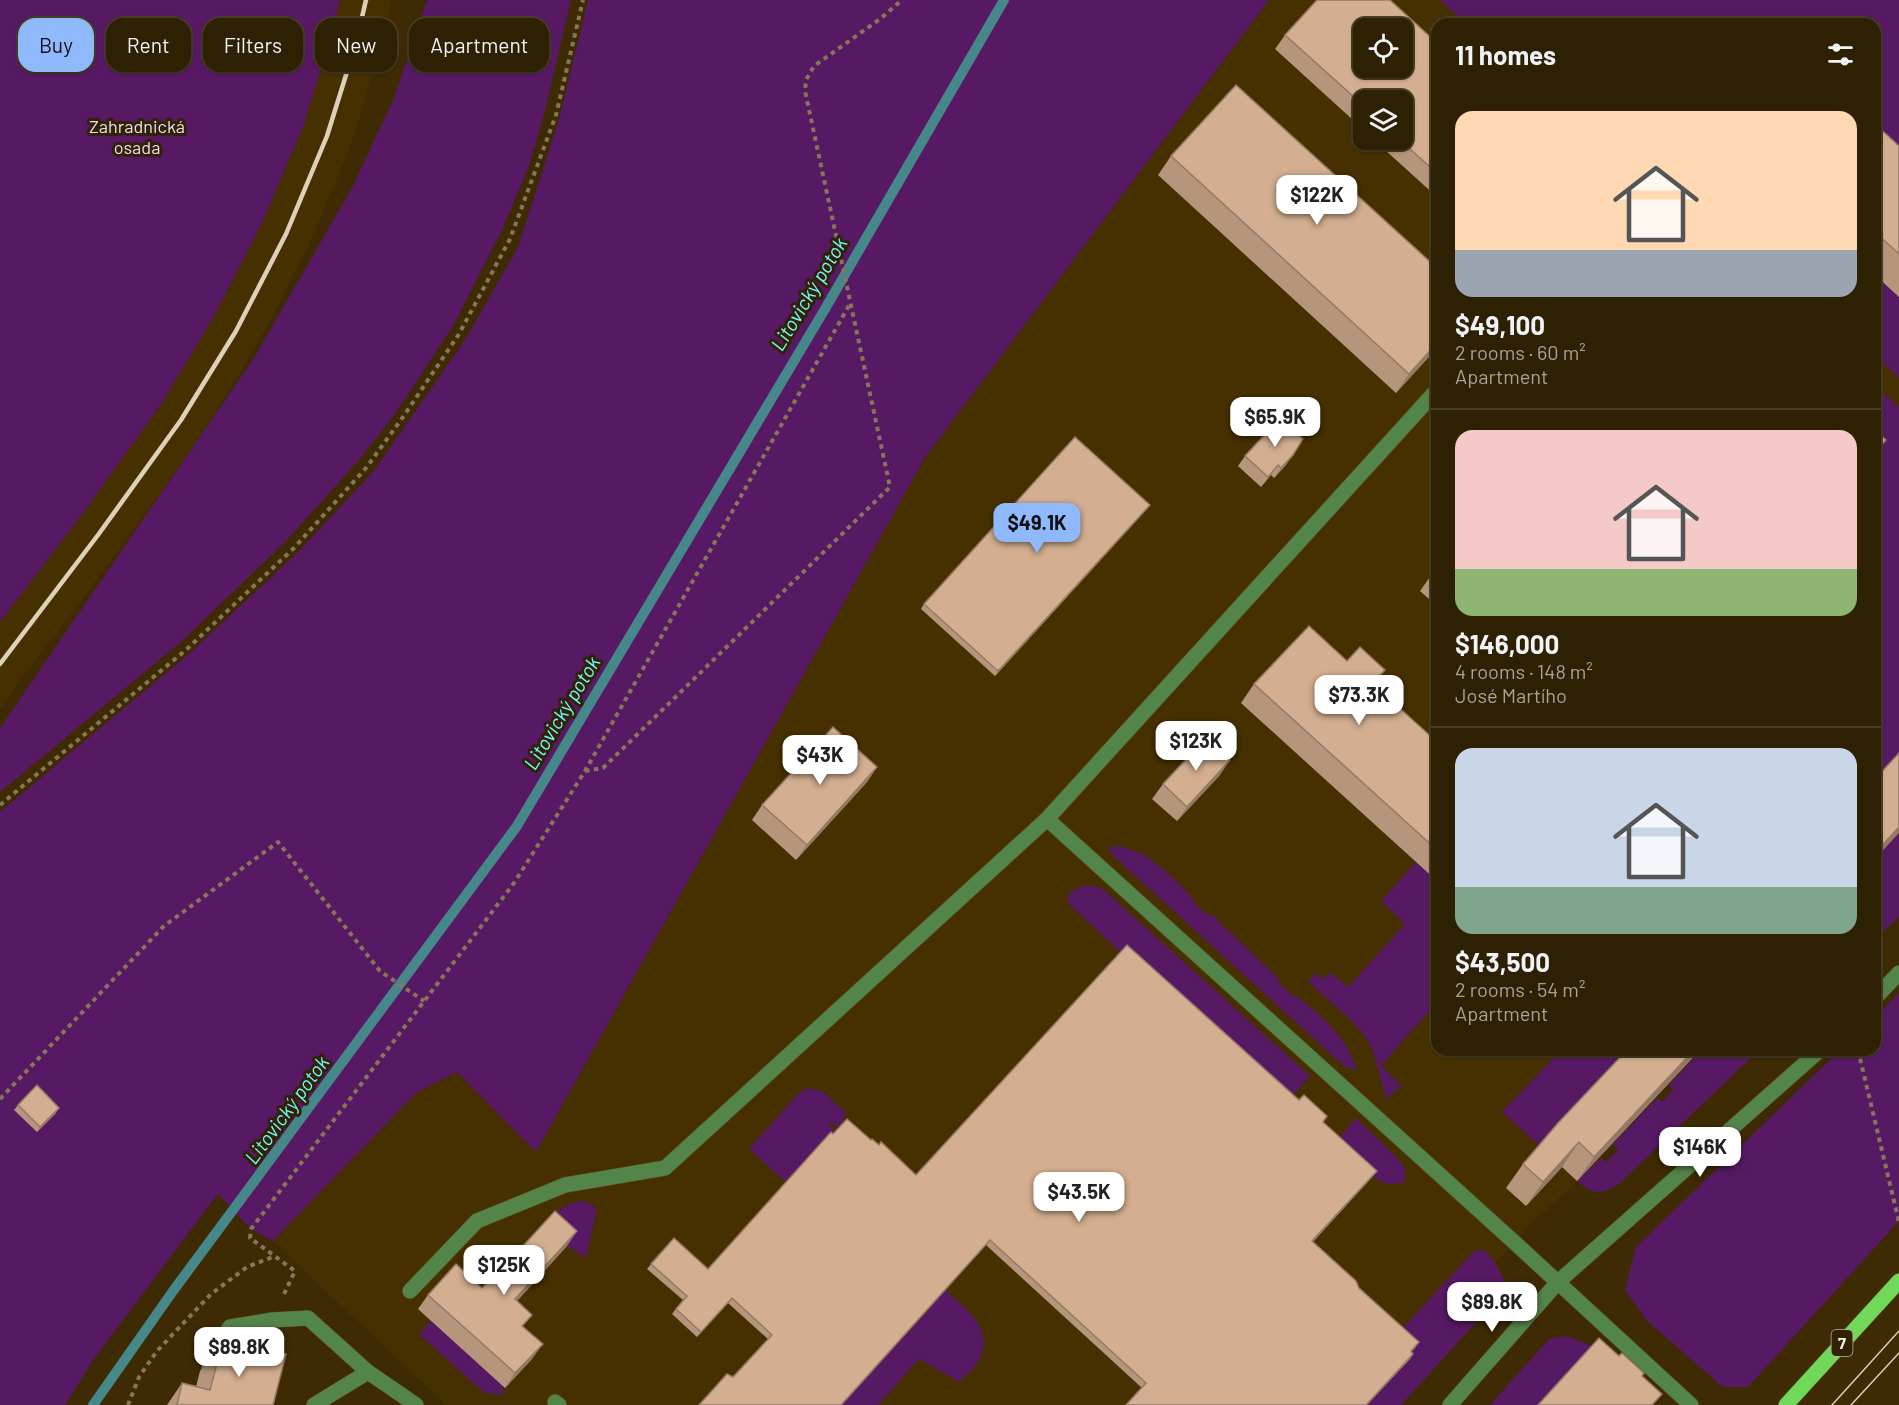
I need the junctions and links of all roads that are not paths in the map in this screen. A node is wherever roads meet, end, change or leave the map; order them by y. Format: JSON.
{"nodes":[{"id":1,"x":1431,"y":397,"type":"edge"},
{"id":2,"x":1047,"y":819,"type":"junction"},
{"id":3,"x":1899,"y":973,"type":"edge"},
{"id":4,"x":1881,"y":992,"type":"edge"},
{"id":5,"x":1813,"y":1056,"type":"edge"},
{"id":6,"x":1899,"y":1281,"type":"edge"},
{"id":7,"x":1558,"y":1282,"type":"junction"},
{"id":8,"x":410,"y":1291,"type":"dead end"},
{"id":9,"x":209,"y":1368,"type":"dead end"},
{"id":10,"x":368,"y":1372,"type":"junction"},
{"id":11,"x":314,"y":1405,"type":"edge"},
{"id":12,"x":416,"y":1405,"type":"edge"},
{"id":13,"x":1450,"y":1405,"type":"edge"},
{"id":14,"x":1691,"y":1405,"type":"edge"},
{"id":15,"x":1786,"y":1405,"type":"edge"}],
"edges":[{"from":1,"to":2,"type":"street"},
{"from":2,"to":7,"type":"street"},
{"from":2,"to":8,"type":"street"},
{"from":3,"to":4,"type":"street"},
{"from":5,"to":7,"type":"street"},
{"from":6,"to":15,"type":"main road","number":"7"},
{"from":7,"to":13,"type":"street"},
{"from":7,"to":14,"type":"street"},
{"from":9,"to":10,"type":"street"},
{"from":10,"to":11,"type":"street"},
{"from":10,"to":12,"type":"street"}]}
